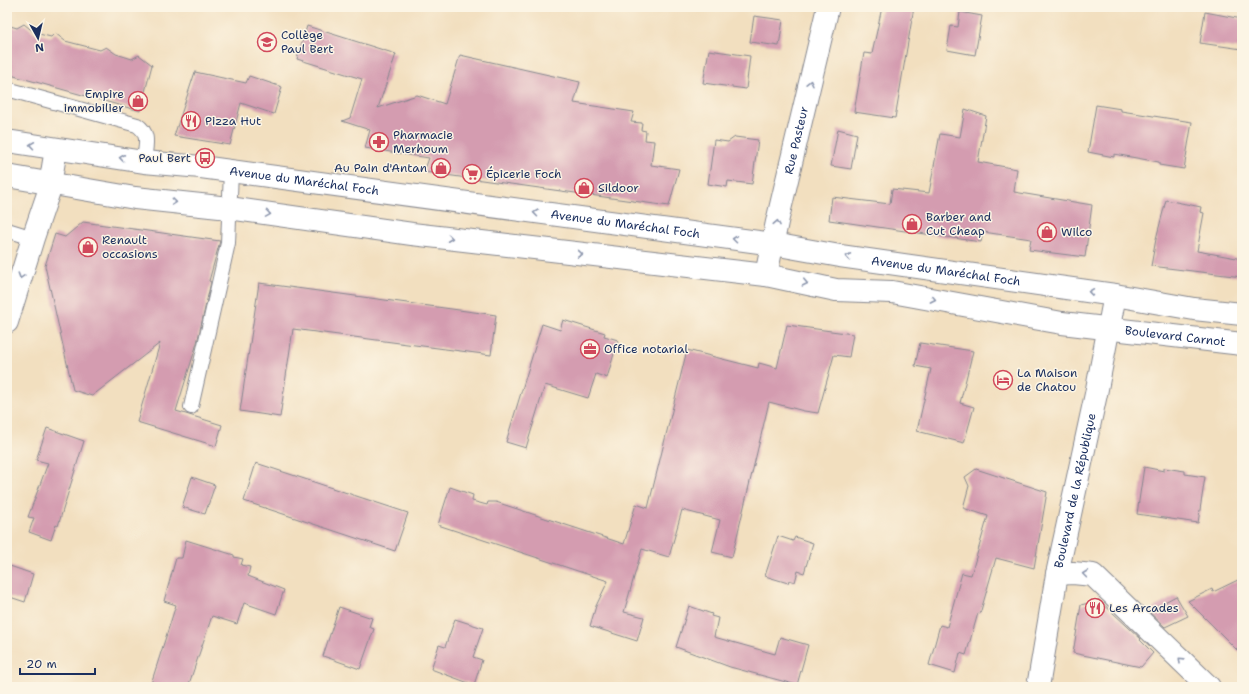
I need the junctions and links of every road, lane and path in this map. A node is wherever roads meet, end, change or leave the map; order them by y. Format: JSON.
{"nodes":[{"id":1,"x":828,"y":7,"type":"edge"},
{"id":2,"x":7,"y":89,"type":"edge"},
{"id":3,"x":7,"y":142,"type":"edge"},
{"id":4,"x":56,"y":149,"type":"junction"},
{"id":5,"x":144,"y":162,"type":"junction"},
{"id":6,"x":231,"y":172,"type":"junction"},
{"id":7,"x":7,"y":176,"type":"edge"},
{"id":8,"x":50,"y":184,"type":"junction"},
{"id":9,"x":229,"y":208,"type":"junction"},
{"id":10,"x":7,"y":230,"type":"edge"},
{"id":11,"x":33,"y":238,"type":"junction"},
{"id":12,"x":773,"y":244,"type":"junction"},
{"id":13,"x":766,"y":275,"type":"junction"},
{"id":14,"x":1115,"y":295,"type":"junction"},
{"id":15,"x":1194,"y":309,"type":"junction"},
{"id":16,"x":1242,"y":314,"type":"edge"},
{"id":17,"x":7,"y":322,"type":"edge"},
{"id":18,"x":1109,"y":328,"type":"junction"},
{"id":19,"x":1242,"y":344,"type":"edge"},
{"id":20,"x":191,"y":407,"type":"dead end"},
{"id":21,"x":1057,"y":574,"type":"junction"},
{"id":22,"x":1038,"y":687,"type":"edge"},
{"id":23,"x":1209,"y":687,"type":"edge"}],
"edges":[{"from":12,"to":1,"type":"main road","name":"Rue Pasteur","one_way":true},
{"from":2,"to":5,"type":"lane"},
{"from":4,"to":3,"type":"main road","name":"Avenue du Maréchal Foch","one_way":true},
{"from":5,"to":4,"type":"main road","name":"Avenue du Maréchal Foch","one_way":true},
{"from":4,"to":8,"type":"main road"},
{"from":5,"to":6,"type":"main road","name":"Avenue du Maréchal Foch"},
{"from":6,"to":9,"type":"lane"},
{"from":12,"to":6,"type":"main road","name":"Avenue du Maréchal Foch","one_way":true},
{"from":7,"to":8,"type":"main road"},
{"from":8,"to":9,"type":"main road","one_way":true},
{"from":8,"to":11,"type":"main road"},
{"from":9,"to":13,"type":"main road","one_way":true},
{"from":9,"to":20,"type":"lane"},
{"from":10,"to":11,"type":"lane"},
{"from":11,"to":17,"type":"main road","one_way":true},
{"from":12,"to":13,"type":"main road","name":"Rue Pasteur"},
{"from":14,"to":12,"type":"main road","name":"Avenue du Maréchal Foch","one_way":true},
{"from":13,"to":18,"type":"main road","one_way":true},
{"from":14,"to":15,"type":"main road","name":"Avenue du Maréchal Foch"},
{"from":14,"to":18,"type":"main road","name":"Boulevard de la République"},
{"from":15,"to":16,"type":"main road","name":"Avenue du Maréchal Foch"},
{"from":15,"to":18,"type":"main road"},
{"from":18,"to":19,"type":"main road","name":"Boulevard Carnot"},
{"from":18,"to":21,"type":"main road","name":"Boulevard de la République"},
{"from":21,"to":22,"type":"main road","name":"Boulevard de la République"},
{"from":23,"to":21,"type":"main road","one_way":true}]}
